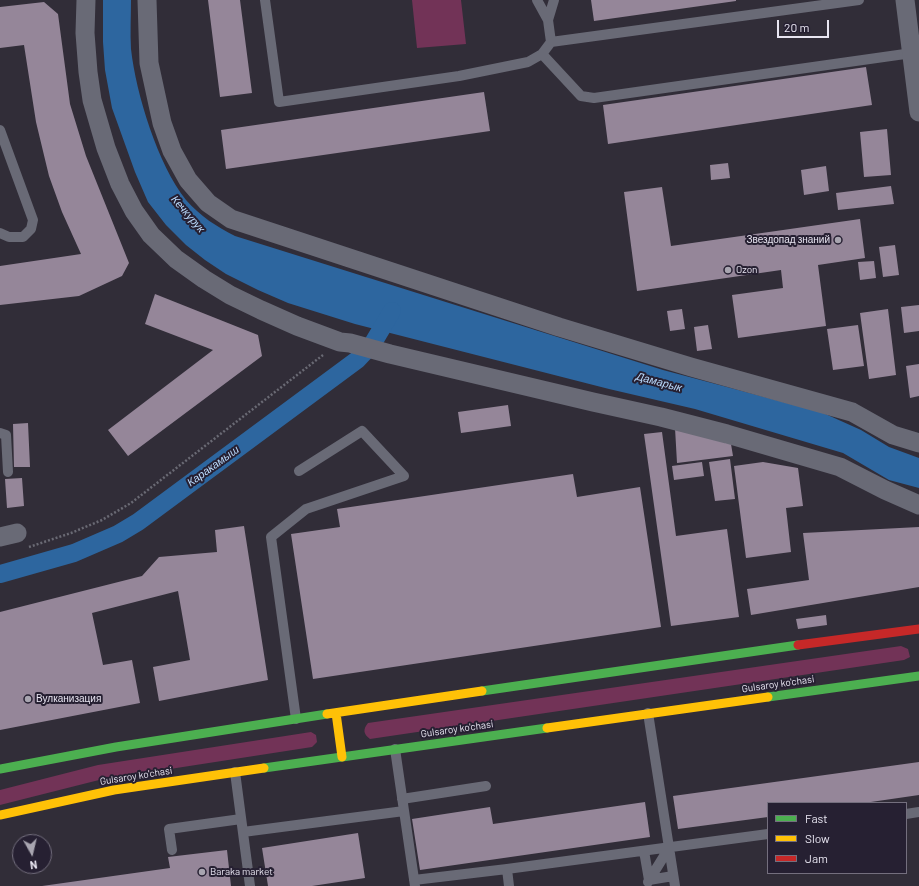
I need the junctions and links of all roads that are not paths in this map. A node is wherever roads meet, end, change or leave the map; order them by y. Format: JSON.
{"nodes":[{"id":1,"x":86,"y":0,"type":"edge"},
{"id":2,"x":146,"y":0,"type":"edge"},
{"id":3,"x":265,"y":0,"type":"edge"},
{"id":4,"x":537,"y":0,"type":"edge"},
{"id":5,"x":554,"y":0,"type":"edge"},
{"id":6,"x":859,"y":0,"type":"edge"},
{"id":7,"x":911,"y":9,"type":"edge"},
{"id":8,"x":548,"y":20,"type":"junction"},
{"id":9,"x":551,"y":42,"type":"junction"},
{"id":10,"x":912,"y":53,"type":"junction"},
{"id":11,"x":542,"y":54,"type":"junction"},
{"id":12,"x":917,"y":73,"type":"edge"},
{"id":13,"x":919,"y":112,"type":"edge"},
{"id":14,"x":0,"y":130,"type":"edge"},
{"id":15,"x":0,"y":233,"type":"edge"},
{"id":16,"x":0,"y":433,"type":"edge"},
{"id":17,"x":919,"y":443,"type":"edge"},
{"id":18,"x":299,"y":471,"type":"dead end"},
{"id":19,"x":8,"y":472,"type":"dead end"},
{"id":20,"x":919,"y":505,"type":"edge"},
{"id":21,"x":919,"y":629,"type":"edge"},
{"id":22,"x":919,"y":676,"type":"edge"},
{"id":23,"x":336,"y":713,"type":"junction"},
{"id":24,"x":648,"y":713,"type":"junction"},
{"id":25,"x":296,"y":719,"type":"junction"},
{"id":26,"x":395,"y":750,"type":"junction"},
{"id":27,"x":342,"y":757,"type":"junction"},
{"id":28,"x":0,"y":769,"type":"edge"},
{"id":29,"x":235,"y":772,"type":"junction"},
{"id":30,"x":486,"y":786,"type":"dead end"},
{"id":31,"x":402,"y":799,"type":"junction"},
{"id":32,"x":404,"y":811,"type":"junction"},
{"id":33,"x":919,"y":812,"type":"edge"},
{"id":34,"x":907,"y":814,"type":"edge"},
{"id":35,"x":0,"y":815,"type":"edge"},
{"id":36,"x":241,"y":819,"type":"junction"},
{"id":37,"x":243,"y":832,"type":"junction"},
{"id":38,"x":767,"y":834,"type":"edge"},
{"id":39,"x":669,"y":848,"type":"junction"},
{"id":40,"x":172,"y":850,"type":"dead end"},
{"id":41,"x":644,"y":851,"type":"junction"},
{"id":42,"x":507,"y":869,"type":"junction"},
{"id":43,"x":674,"y":881,"type":"edge"},
{"id":44,"x":415,"y":883,"type":"edge"},
{"id":45,"x":648,"y":883,"type":"edge"},
{"id":46,"x":250,"y":886,"type":"edge"},
{"id":47,"x":509,"y":886,"type":"edge"}],
"edges":[{"from":1,"to":20,"type":"street"},
{"from":2,"to":17,"type":"street"},
{"from":3,"to":11,"type":"lane"},
{"from":4,"to":8,"type":"lane"},
{"from":5,"to":8,"type":"lane"},
{"from":6,"to":9,"type":"lane"},
{"from":7,"to":10,"type":"street"},
{"from":8,"to":9,"type":"lane"},
{"from":9,"to":11,"type":"lane"},
{"from":10,"to":11,"type":"lane"},
{"from":10,"to":12,"type":"street"},
{"from":12,"to":13,"type":"street"},
{"from":14,"to":15,"type":"lane"},
{"from":16,"to":19,"type":"lane"},
{"from":18,"to":25,"type":"lane"},
{"from":21,"to":23,"type":"main road"},
{"from":22,"to":24,"type":"main road","name":"Gulsaroy ko'chasi"},
{"from":23,"to":25,"type":"main road"},
{"from":23,"to":27,"type":"main road"},
{"from":24,"to":26,"type":"main road","name":"Gulsaroy ko'chasi"},
{"from":24,"to":39,"type":"lane"},
{"from":25,"to":28,"type":"main road"},
{"from":26,"to":27,"type":"main road","name":"Gulsaroy ko'chasi"},
{"from":26,"to":31,"type":"lane"},
{"from":27,"to":29,"type":"main road","name":"Gulsaroy ko'chasi"},
{"from":29,"to":35,"type":"main road","name":"Gulsaroy ko'chasi"},
{"from":29,"to":36,"type":"lane"},
{"from":30,"to":31,"type":"lane"},
{"from":31,"to":32,"type":"lane"},
{"from":32,"to":37,"type":"lane"},
{"from":32,"to":44,"type":"lane"},
{"from":33,"to":34,"type":"lane"},
{"from":36,"to":37,"type":"lane"},
{"from":36,"to":40,"type":"lane"},
{"from":37,"to":46,"type":"lane"},
{"from":38,"to":39,"type":"lane"},
{"from":39,"to":41,"type":"lane"},
{"from":39,"to":43,"type":"lane"},
{"from":39,"to":45,"type":"lane"},
{"from":41,"to":42,"type":"lane"},
{"from":41,"to":45,"type":"lane"},
{"from":42,"to":44,"type":"lane"},
{"from":42,"to":47,"type":"lane"},
{"from":43,"to":45,"type":"lane"}]}
